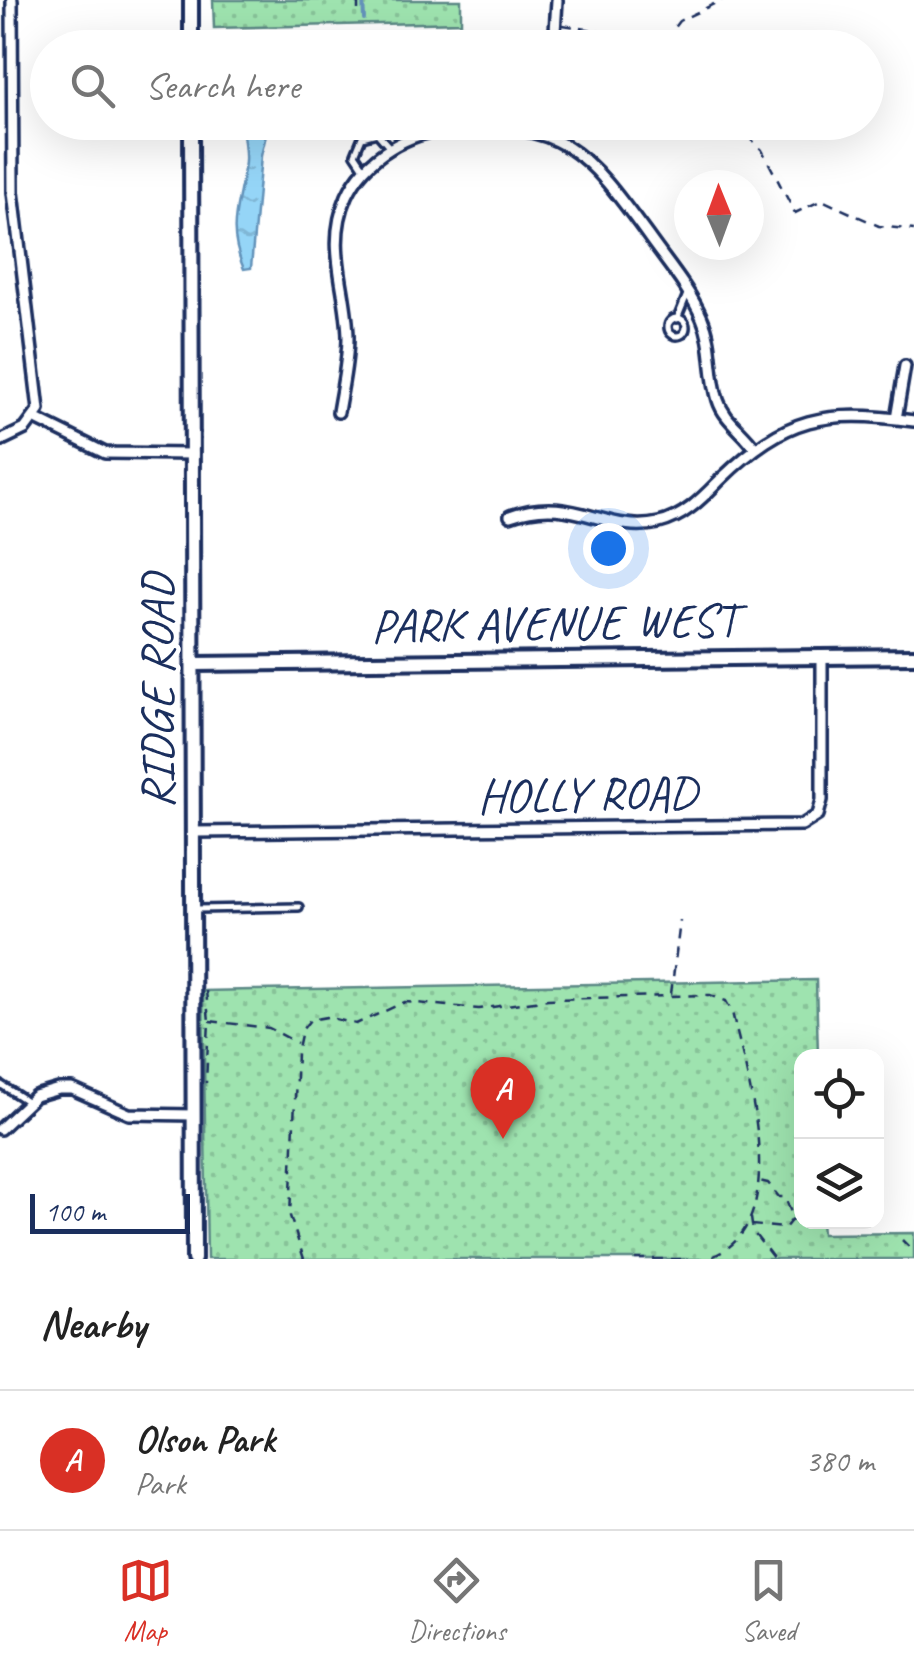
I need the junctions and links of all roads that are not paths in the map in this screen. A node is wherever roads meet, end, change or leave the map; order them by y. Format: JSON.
{"nodes":[{"id":1,"x":12,"y":0,"type":"edge"},
{"id":2,"x":190,"y":0,"type":"edge"},
{"id":3,"x":558,"y":0,"type":"edge"},
{"id":4,"x":191,"y":30,"type":"edge"},
{"id":5,"x":556,"y":30,"type":"edge"},
{"id":6,"x":191,"y":140,"type":"edge"},
{"id":7,"x":360,"y":140,"type":"edge"},
{"id":8,"x":383,"y":140,"type":"edge"},
{"id":9,"x":413,"y":140,"type":"edge"},
{"id":10,"x":558,"y":140,"type":"edge"},
{"id":11,"x":390,"y":148,"type":"junction"},
{"id":12,"x":365,"y":170,"type":"junction"},
{"id":13,"x":0,"y":192,"type":"edge"},
{"id":14,"x":13,"y":192,"type":"junction"},
{"id":15,"x":688,"y":292,"type":"junction"},
{"id":16,"x":678,"y":319,"type":"dead end"},
{"id":17,"x":905,"y":366,"type":"dead end"},
{"id":18,"x":338,"y":412,"type":"dead end"},
{"id":19,"x":34,"y":418,"type":"junction"},
{"id":20,"x":896,"y":419,"type":"junction"},
{"id":21,"x":914,"y":421,"type":"edge"},
{"id":22,"x":0,"y":442,"type":"edge"},
{"id":23,"x":754,"y":447,"type":"junction"},
{"id":24,"x":193,"y":454,"type":"junction"},
{"id":25,"x":510,"y":516,"type":"dead end"},
{"id":26,"x":822,"y":656,"type":"junction"},
{"id":27,"x":914,"y":656,"type":"edge"},
{"id":28,"x":194,"y":664,"type":"junction"},
{"id":29,"x":194,"y":832,"type":"junction"},
{"id":30,"x":299,"y":906,"type":"dead end"},
{"id":31,"x":194,"y":908,"type":"junction"},
{"id":32,"x":0,"y":1084,"type":"edge"},
{"id":33,"x":28,"y":1102,"type":"junction"},
{"id":34,"x":194,"y":1116,"type":"junction"},
{"id":35,"x":0,"y":1129,"type":"edge"},
{"id":36,"x":194,"y":1259,"type":"edge"}],
"edges":[{"from":1,"to":14,"type":"street"},
{"from":2,"to":4,"type":"street"},
{"from":3,"to":5,"type":"street"},
{"from":6,"to":24,"type":"street","name":"RIDGE ROAD"},
{"from":7,"to":12,"type":"lane"},
{"from":8,"to":11,"type":"lane"},
{"from":9,"to":11,"type":"street"},
{"from":10,"to":15,"type":"street"},
{"from":11,"to":12,"type":"street"},
{"from":12,"to":18,"type":"street"},
{"from":13,"to":14,"type":"street"},
{"from":14,"to":19,"type":"street"},
{"from":15,"to":16,"type":"lane"},
{"from":15,"to":23,"type":"street"},
{"from":17,"to":20,"type":"street"},
{"from":19,"to":22,"type":"street"},
{"from":19,"to":24,"type":"street"},
{"from":20,"to":21,"type":"street"},
{"from":20,"to":23,"type":"street"},
{"from":23,"to":25,"type":"street"},
{"from":24,"to":28,"type":"street","name":"RIDGE ROAD"},
{"from":26,"to":27,"type":"street","name":"PARK AVENUE WEST"},
{"from":26,"to":28,"type":"street","name":"PARK AVENUE WEST"},
{"from":26,"to":29,"type":"street","name":"HOLLY ROAD"},
{"from":28,"to":29,"type":"street","name":"RIDGE ROAD"},
{"from":29,"to":31,"type":"street","name":"RIDGE ROAD"},
{"from":30,"to":31,"type":"lane"},
{"from":31,"to":34,"type":"street","name":"RIDGE ROAD"},
{"from":32,"to":33,"type":"lane"},
{"from":33,"to":34,"type":"street"},
{"from":33,"to":35,"type":"street"},
{"from":34,"to":36,"type":"street","name":"RIDGE ROAD"}]}
